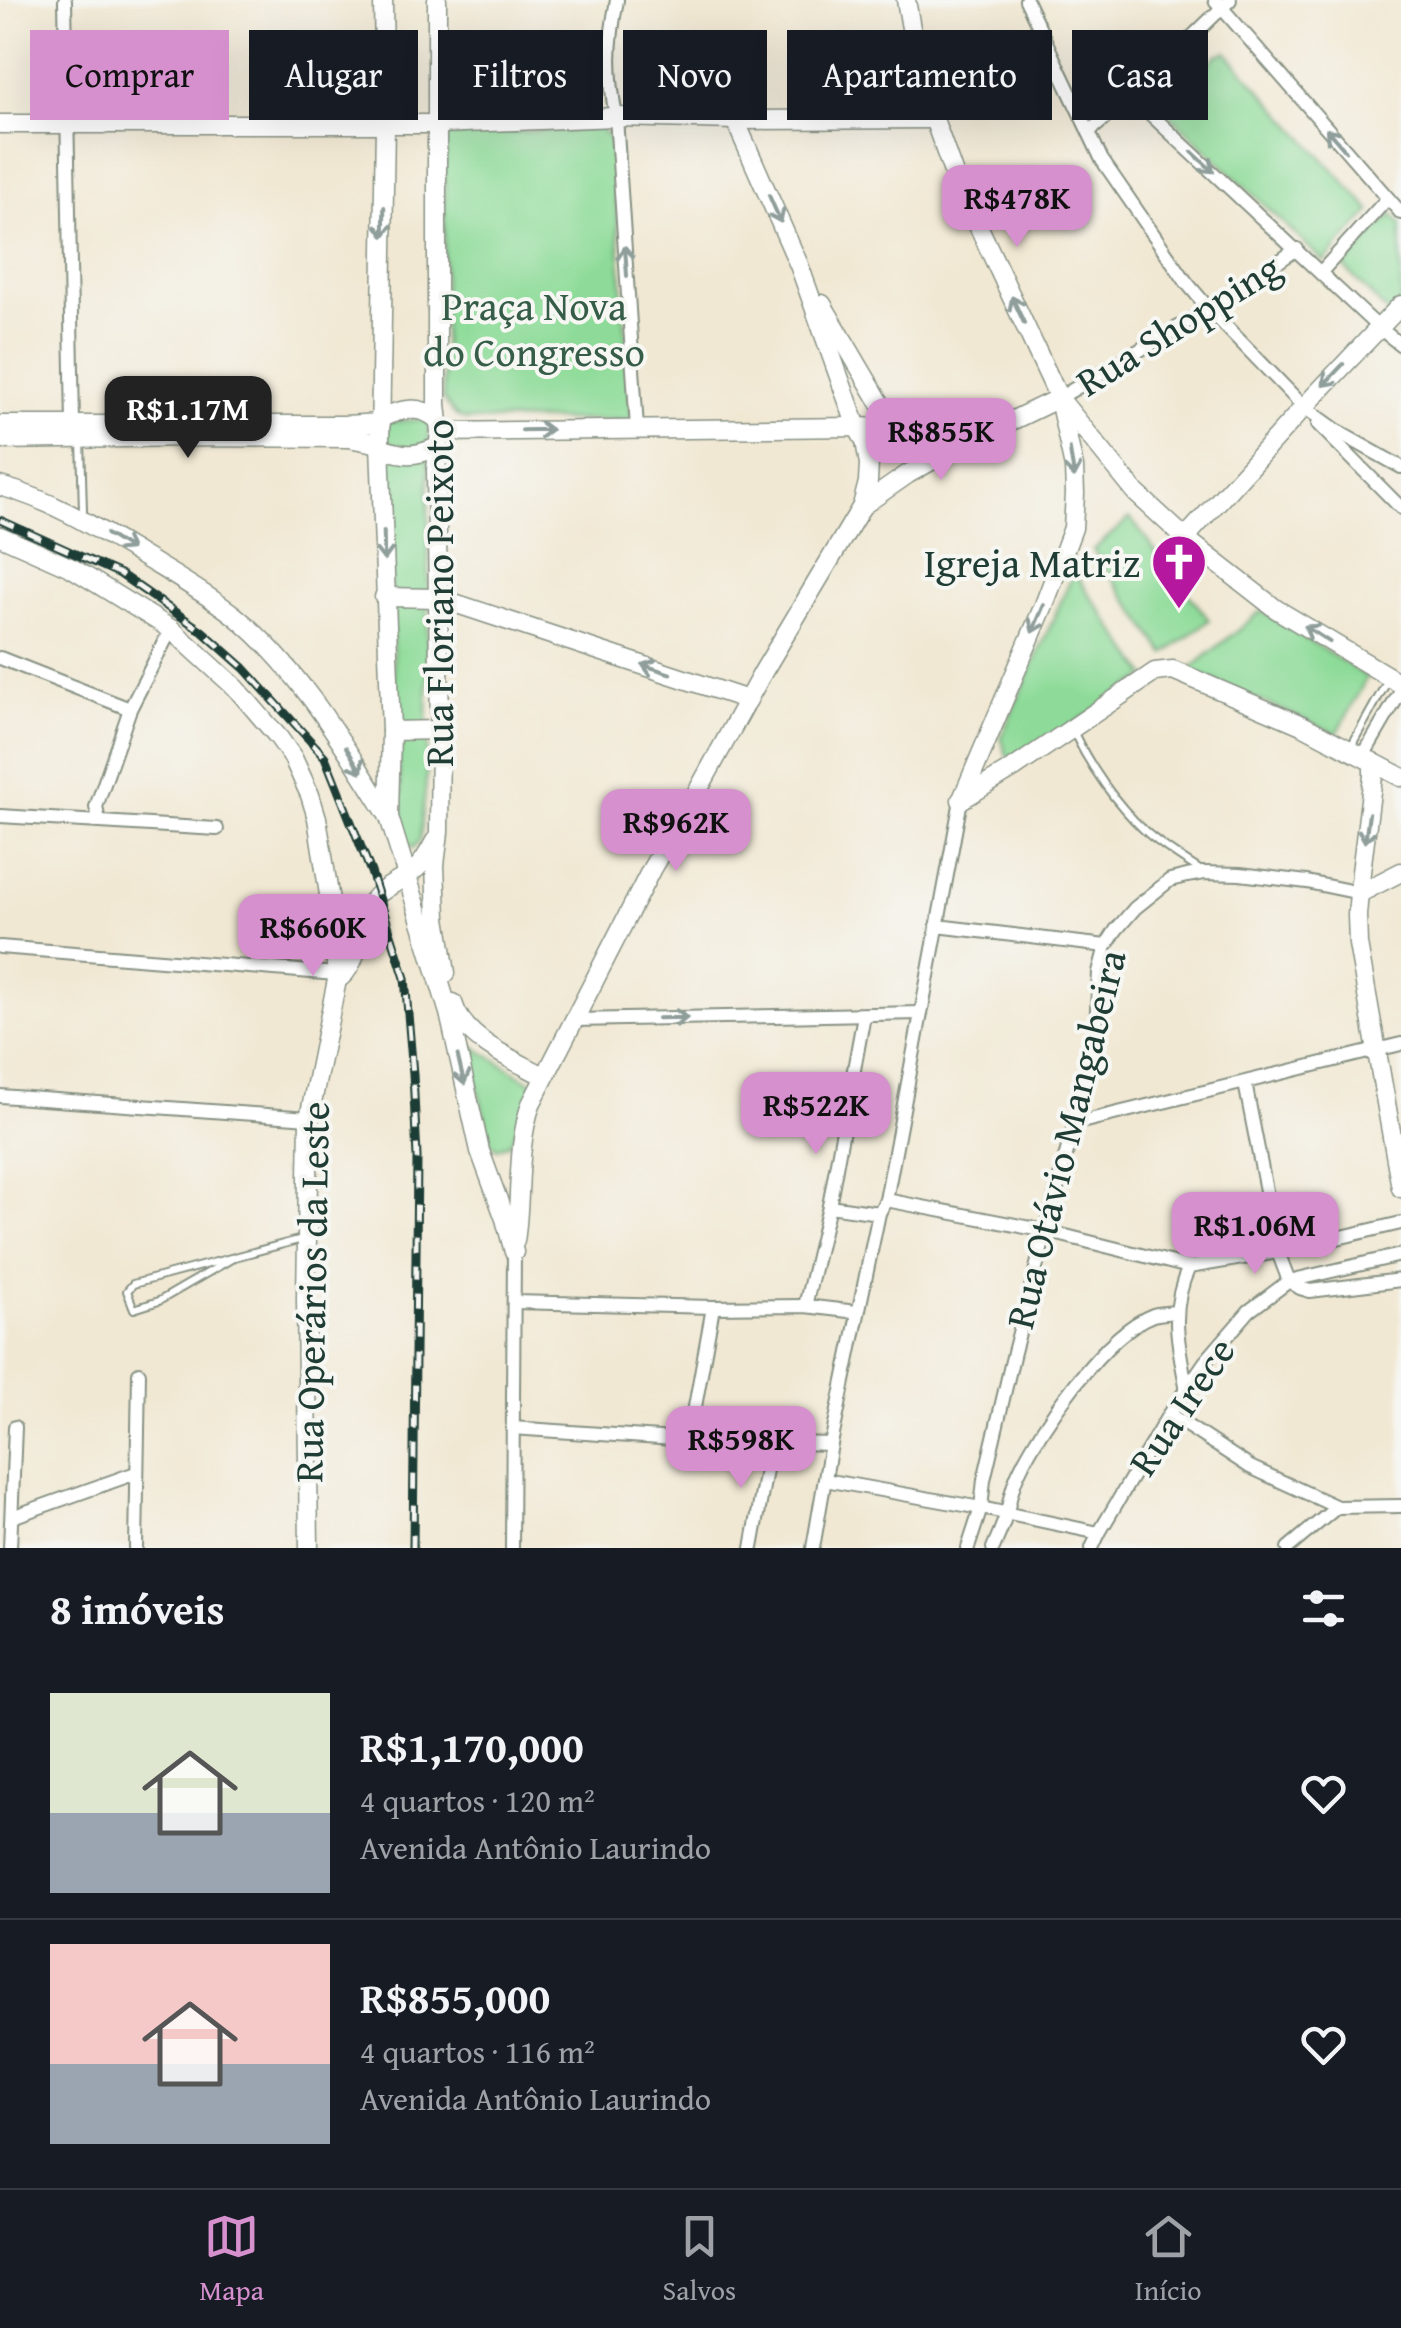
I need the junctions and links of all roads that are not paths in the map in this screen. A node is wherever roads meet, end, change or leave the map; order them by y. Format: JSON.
{"nodes":[{"id":1,"x":66,"y":0,"type":"edge"},
{"id":2,"x":384,"y":0,"type":"edge"},
{"id":3,"x":437,"y":0,"type":"edge"},
{"id":4,"x":617,"y":0,"type":"edge"},
{"id":5,"x":906,"y":0,"type":"edge"},
{"id":6,"x":1026,"y":0,"type":"edge"},
{"id":7,"x":1222,"y":3,"type":"edge"},
{"id":8,"x":911,"y":30,"type":"edge"},
{"id":9,"x":1196,"y":30,"type":"edge"},
{"id":10,"x":1052,"y":66,"type":"edge"},
{"id":11,"x":1057,"y":66,"type":"junction"},
{"id":12,"x":616,"y":117,"type":"junction"},
{"id":13,"x":623,"y":117,"type":"edge"},
{"id":14,"x":735,"y":120,"type":"edge"},
{"id":15,"x":934,"y":120,"type":"edge"},
{"id":16,"x":1103,"y":120,"type":"edge"},
{"id":17,"x":1157,"y":120,"type":"edge"},
{"id":18,"x":0,"y":124,"type":"edge"},
{"id":19,"x":66,"y":124,"type":"junction"},
{"id":20,"x":385,"y":124,"type":"junction"},
{"id":21,"x":438,"y":124,"type":"junction"},
{"id":22,"x":1089,"y":132,"type":"junction"},
{"id":23,"x":1387,"y":199,"type":"junction"},
{"id":24,"x":1401,"y":213,"type":"edge"},
{"id":25,"x":1297,"y":250,"type":"junction"},
{"id":26,"x":799,"y":265,"type":"junction"},
{"id":27,"x":1322,"y":272,"type":"junction"},
{"id":28,"x":1401,"y":305,"type":"edge"},
{"id":29,"x":1209,"y":309,"type":"junction"},
{"id":30,"x":1378,"y":327,"type":"junction"},
{"id":31,"x":1401,"y":344,"type":"edge"},
{"id":32,"x":1059,"y":398,"type":"junction"},
{"id":33,"x":1304,"y":407,"type":"junction"},
{"id":34,"x":381,"y":420,"type":"junction"},
{"id":35,"x":997,"y":424,"type":"junction"},
{"id":36,"x":0,"y":425,"type":"edge"},
{"id":37,"x":856,"y":427,"type":"junction"},
{"id":38,"x":637,"y":428,"type":"junction"},
{"id":39,"x":910,"y":430,"type":"junction"},
{"id":40,"x":77,"y":431,"type":"junction"},
{"id":41,"x":438,"y":433,"type":"junction"},
{"id":42,"x":0,"y":440,"type":"edge"},
{"id":43,"x":380,"y":446,"type":"junction"},
{"id":44,"x":1401,"y":467,"type":"edge"},
{"id":45,"x":0,"y":486,"type":"edge"},
{"id":46,"x":862,"y":506,"type":"junction"},
{"id":47,"x":1401,"y":508,"type":"edge"},
{"id":48,"x":80,"y":518,"type":"junction"},
{"id":49,"x":0,"y":536,"type":"edge"},
{"id":50,"x":1185,"y":538,"type":"junction"},
{"id":51,"x":384,"y":597,"type":"junction"},
{"id":52,"x":438,"y":598,"type":"junction"},
{"id":53,"x":171,"y":629,"type":"junction"},
{"id":54,"x":0,"y":658,"type":"edge"},
{"id":55,"x":1397,"y":684,"type":"edge"},
{"id":56,"x":748,"y":700,"type":"junction"},
{"id":57,"x":130,"y":709,"type":"junction"},
{"id":58,"x":1072,"y":729,"type":"junction"},
{"id":59,"x":440,"y":730,"type":"junction"},
{"id":60,"x":391,"y":731,"type":"junction"},
{"id":61,"x":988,"y":737,"type":"junction"},
{"id":62,"x":1362,"y":756,"type":"junction"},
{"id":63,"x":1014,"y":768,"type":"junction"},
{"id":64,"x":1401,"y":777,"type":"edge"},
{"id":65,"x":962,"y":800,"type":"junction"},
{"id":66,"x":0,"y":816,"type":"edge"},
{"id":67,"x":389,"y":816,"type":"junction"},
{"id":68,"x":99,"y":820,"type":"junction"},
{"id":69,"x":217,"y":829,"type":"dead end"},
{"id":70,"x":439,"y":832,"type":"junction"},
{"id":71,"x":1401,"y":872,"type":"edge"},
{"id":72,"x":1204,"y":873,"type":"junction"},
{"id":73,"x":407,"y":874,"type":"junction"},
{"id":74,"x":1360,"y":893,"type":"junction"},
{"id":75,"x":937,"y":926,"type":"junction"},
{"id":76,"x":1106,"y":946,"type":"junction"},
{"id":77,"x":0,"y":947,"type":"edge"},
{"id":78,"x":336,"y":977,"type":"junction"},
{"id":79,"x":920,"y":1013,"type":"junction"},
{"id":80,"x":864,"y":1015,"type":"junction"},
{"id":81,"x":575,"y":1020,"type":"junction"},
{"id":82,"x":1401,"y":1044,"type":"edge"},
{"id":83,"x":1376,"y":1051,"type":"junction"},
{"id":84,"x":542,"y":1079,"type":"junction"},
{"id":85,"x":1245,"y":1083,"type":"junction"},
{"id":86,"x":0,"y":1096,"type":"edge"},
{"id":87,"x":309,"y":1118,"type":"junction"},
{"id":88,"x":1073,"y":1124,"type":"junction"},
{"id":89,"x":522,"y":1155,"type":"junction"},
{"id":90,"x":493,"y":1187,"type":"junction"},
{"id":91,"x":1401,"y":1188,"type":"edge"},
{"id":92,"x":886,"y":1200,"type":"junction"},
{"id":93,"x":829,"y":1206,"type":"junction"},
{"id":94,"x":879,"y":1214,"type":"junction"},
{"id":95,"x":1401,"y":1222,"type":"edge"},
{"id":96,"x":1046,"y":1231,"type":"junction"},
{"id":97,"x":308,"y":1238,"type":"junction"},
{"id":98,"x":514,"y":1252,"type":"junction"},
{"id":99,"x":1278,"y":1252,"type":"junction"},
{"id":100,"x":1401,"y":1255,"type":"edge"},
{"id":101,"x":235,"y":1257,"type":"junction"},
{"id":102,"x":1189,"y":1267,"type":"junction"},
{"id":103,"x":1401,"y":1280,"type":"edge"},
{"id":104,"x":1289,"y":1281,"type":"junction"},
{"id":105,"x":514,"y":1302,"type":"junction"},
{"id":106,"x":712,"y":1306,"type":"junction"},
{"id":107,"x":805,"y":1306,"type":"junction"},
{"id":108,"x":857,"y":1312,"type":"junction"},
{"id":109,"x":1176,"y":1312,"type":"junction"},
{"id":110,"x":138,"y":1373,"type":"dead end"},
{"id":111,"x":1187,"y":1390,"type":"junction"},
{"id":112,"x":1169,"y":1414,"type":"junction"},
{"id":113,"x":15,"y":1426,"type":"dead end"},
{"id":114,"x":512,"y":1428,"type":"junction"},
{"id":115,"x":689,"y":1440,"type":"junction"},
{"id":116,"x":771,"y":1442,"type":"junction"},
{"id":117,"x":831,"y":1444,"type":"junction"},
{"id":118,"x":136,"y":1472,"type":"junction"},
{"id":119,"x":825,"y":1480,"type":"junction"},
{"id":120,"x":1401,"y":1506,"type":"edge"},
{"id":121,"x":1336,"y":1507,"type":"junction"},
{"id":122,"x":981,"y":1508,"type":"junction"},
{"id":123,"x":1007,"y":1514,"type":"junction"},
{"id":124,"x":12,"y":1517,"type":"junction"},
{"id":125,"x":1099,"y":1533,"type":"junction"},
{"id":126,"x":10,"y":1548,"type":"edge"},
{"id":127,"x":136,"y":1548,"type":"edge"},
{"id":128,"x":309,"y":1548,"type":"edge"},
{"id":129,"x":512,"y":1548,"type":"edge"},
{"id":130,"x":752,"y":1548,"type":"edge"},
{"id":131,"x":813,"y":1548,"type":"edge"},
{"id":132,"x":968,"y":1548,"type":"edge"},
{"id":133,"x":993,"y":1548,"type":"edge"},
{"id":134,"x":1092,"y":1548,"type":"edge"},
{"id":135,"x":1288,"y":1548,"type":"edge"}],
"edges":[{"from":1,"to":19,"type":"street"},
{"from":2,"to":20,"type":"street","name":"Rua Floriano Peixoto"},
{"from":3,"to":21,"type":"street","name":"Rua Floriano Peixoto"},
{"from":4,"to":12,"type":"street"},
{"from":5,"to":8,"type":"street"},
{"from":6,"to":11,"type":"street"},
{"from":7,"to":9,"type":"street"},
{"from":23,"to":7,"type":"street","one_way":true},
{"from":10,"to":11,"type":"street"},
{"from":11,"to":22,"type":"street"},
{"from":12,"to":13,"type":"street"},
{"from":12,"to":21,"type":"street"},
{"from":38,"to":12,"type":"street","one_way":true},
{"from":14,"to":26,"type":"street","one_way":true},
{"from":32,"to":15,"type":"street","one_way":true},
{"from":16,"to":22,"type":"street"},
{"from":17,"to":25,"type":"street","one_way":true},
{"from":18,"to":19,"type":"street"},
{"from":19,"to":20,"type":"street"},
{"from":19,"to":40,"type":"street"},
{"from":20,"to":21,"type":"street"},
{"from":20,"to":34,"type":"street","name":"Rua Floriano Peixoto","one_way":true},
{"from":21,"to":41,"type":"street","name":"Rua Floriano Peixoto"},
{"from":22,"to":29,"type":"street"},
{"from":23,"to":24,"type":"street"},
{"from":23,"to":27,"type":"street"},
{"from":25,"to":27,"type":"street"},
{"from":25,"to":29,"type":"street","name":"Rua Shopping"},
{"from":26,"to":37,"type":"street"},
{"from":26,"to":39,"type":"street"},
{"from":27,"to":30,"type":"street"},
{"from":28,"to":30,"type":"street"},
{"from":29,"to":32,"type":"street","name":"Rua Shopping"},
{"from":29,"to":33,"type":"street"},
{"from":30,"to":31,"type":"street"},
{"from":30,"to":33,"type":"street","one_way":true},
{"from":32,"to":35,"type":"street"},
{"from":32,"to":50,"type":"street"},
{"from":32,"to":61,"type":"street","one_way":true},
{"from":33,"to":44,"type":"street"},
{"from":33,"to":47,"type":"street"},
{"from":33,"to":50,"type":"street"},
{"from":34,"to":40,"type":"street"},
{"from":34,"to":41,"type":"street"},
{"from":34,"to":43,"type":"street","name":"Rua Floriano Peixoto"},
{"from":35,"to":39,"type":"street"},
{"from":35,"to":46,"type":"street"},
{"from":36,"to":40,"type":"street"},
{"from":37,"to":38,"type":"street"},
{"from":37,"to":39,"type":"street"},
{"from":37,"to":46,"type":"street"},
{"from":41,"to":38,"type":"street","one_way":true},
{"from":40,"to":42,"type":"street"},
{"from":40,"to":43,"type":"street"},
{"from":40,"to":48,"type":"lane"},
{"from":41,"to":43,"type":"street"},
{"from":41,"to":52,"type":"street","name":"Rua Floriano Peixoto"},
{"from":43,"to":51,"type":"street","name":"Rua Floriano Peixoto","one_way":true},
{"from":45,"to":48,"type":"street"},
{"from":46,"to":56,"type":"street"},
{"from":48,"to":67,"type":"street","one_way":true},
{"from":49,"to":53,"type":"street","name":"Rua Operários da Leste"},
{"from":55,"to":50,"type":"street","one_way":true},
{"from":51,"to":52,"type":"street"},
{"from":51,"to":60,"type":"street","name":"Rua Floriano Peixoto"},
{"from":56,"to":52,"type":"street","one_way":true},
{"from":52,"to":59,"type":"street","name":"Rua Floriano Peixoto"},
{"from":53,"to":57,"type":"street"},
{"from":53,"to":78,"type":"street","name":"Rua Operários da Leste"},
{"from":54,"to":57,"type":"street"},
{"from":55,"to":62,"type":"street"},
{"from":56,"to":81,"type":"street"},
{"from":57,"to":68,"type":"street"},
{"from":58,"to":62,"type":"street"},
{"from":58,"to":63,"type":"street"},
{"from":58,"to":72,"type":"lane"},
{"from":59,"to":60,"type":"street"},
{"from":59,"to":70,"type":"street","name":"Rua Floriano Peixoto"},
{"from":60,"to":67,"type":"street","name":"Rua Floriano Peixoto"},
{"from":61,"to":63,"type":"street"},
{"from":61,"to":65,"type":"street"},
{"from":62,"to":64,"type":"street"},
{"from":62,"to":74,"type":"street","one_way":true},
{"from":63,"to":65,"type":"street"},
{"from":65,"to":75,"type":"street"},
{"from":66,"to":68,"type":"street"},
{"from":67,"to":73,"type":"street","name":"Rua Floriano Peixoto"},
{"from":68,"to":69,"type":"street"},
{"from":70,"to":73,"type":"street"},
{"from":70,"to":84,"type":"street","name":"Rua Floriano Peixoto"},
{"from":71,"to":74,"type":"street"},
{"from":72,"to":74,"type":"street","name":"Rua Otávio Mangabeira"},
{"from":72,"to":76,"type":"street","name":"Rua Otávio Mangabeira"},
{"from":73,"to":78,"type":"street"},
{"from":73,"to":90,"type":"street","name":"Rua Floriano Peixoto","one_way":true},
{"from":74,"to":83,"type":"street"},
{"from":75,"to":76,"type":"street"},
{"from":75,"to":79,"type":"street"},
{"from":76,"to":88,"type":"street","name":"Rua Otávio Mangabeira"},
{"from":77,"to":78,"type":"street"},
{"from":78,"to":87,"type":"street","name":"Rua Operários da Leste"},
{"from":79,"to":80,"type":"street"},
{"from":79,"to":92,"type":"street"},
{"from":81,"to":80,"type":"street","one_way":true},
{"from":80,"to":93,"type":"street"},
{"from":81,"to":84,"type":"street"},
{"from":82,"to":83,"type":"street"},
{"from":83,"to":85,"type":"street"},
{"from":83,"to":91,"type":"street"},
{"from":84,"to":89,"type":"street"},
{"from":85,"to":88,"type":"street"},
{"from":85,"to":99,"type":"street"},
{"from":86,"to":87,"type":"street"},
{"from":87,"to":97,"type":"street","name":"Rua Operários da Leste"},
{"from":88,"to":96,"type":"street","name":"Rua Otávio Mangabeira"},
{"from":89,"to":90,"type":"street"},
{"from":89,"to":98,"type":"street"},
{"from":90,"to":98,"type":"street","name":"Rua Floriano Peixoto"},
{"from":92,"to":94,"type":"street"},
{"from":92,"to":96,"type":"street"},
{"from":93,"to":94,"type":"street"},
{"from":93,"to":107,"type":"street"},
{"from":94,"to":108,"type":"street"},
{"from":95,"to":99,"type":"street"},
{"from":96,"to":102,"type":"street"},
{"from":96,"to":122,"type":"street","name":"Rua Otávio Mangabeira"},
{"from":97,"to":101,"type":"lane"},
{"from":97,"to":128,"type":"street","name":"Rua Operários da Leste"},
{"from":98,"to":105,"type":"street"},
{"from":99,"to":102,"type":"street"},
{"from":99,"to":104,"type":"street"},
{"from":100,"to":104,"type":"street"},
{"from":101,"to":101,"type":"lane"},
{"from":102,"to":109,"type":"street"},
{"from":103,"to":104,"type":"street"},
{"from":104,"to":111,"type":"street","name":"Rua Irece"},
{"from":105,"to":106,"type":"street"},
{"from":105,"to":114,"type":"street"},
{"from":106,"to":107,"type":"street"},
{"from":106,"to":115,"type":"street"},
{"from":107,"to":108,"type":"street"},
{"from":108,"to":117,"type":"street"},
{"from":109,"to":111,"type":"street"},
{"from":109,"to":123,"type":"street","name":"Rua Otávio Mangabeira"},
{"from":110,"to":118,"type":"street"},
{"from":111,"to":112,"type":"street","name":"Rua Irece"},
{"from":112,"to":121,"type":"street"},
{"from":112,"to":125,"type":"street","name":"Rua Irece"},
{"from":113,"to":124,"type":"street"},
{"from":114,"to":115,"type":"street"},
{"from":114,"to":129,"type":"street"},
{"from":115,"to":116,"type":"street"},
{"from":116,"to":117,"type":"street"},
{"from":116,"to":130,"type":"street"},
{"from":117,"to":119,"type":"street"},
{"from":118,"to":124,"type":"street"},
{"from":118,"to":127,"type":"street"},
{"from":119,"to":122,"type":"street"},
{"from":119,"to":131,"type":"street"},
{"from":120,"to":121,"type":"street"},
{"from":121,"to":135,"type":"street"},
{"from":122,"to":123,"type":"street"},
{"from":122,"to":132,"type":"street","name":"Rua Otávio Mangabeira"},
{"from":123,"to":125,"type":"street"},
{"from":123,"to":133,"type":"street","name":"Rua Otávio Mangabeira"},
{"from":124,"to":126,"type":"street"},
{"from":125,"to":134,"type":"street","name":"Rua Irece"}]}
